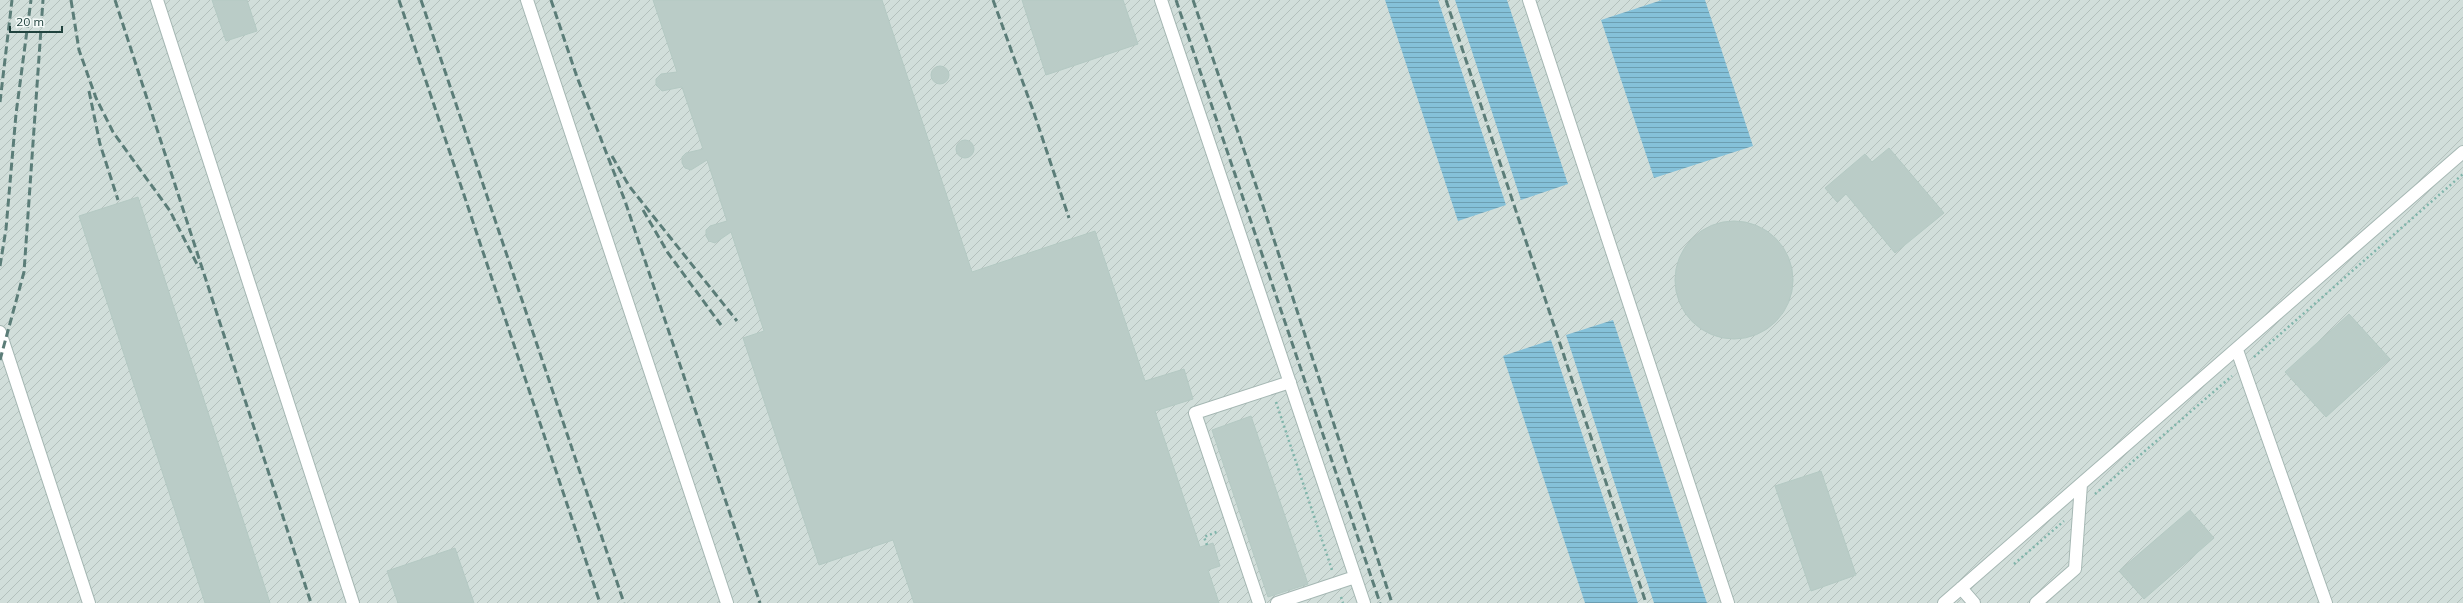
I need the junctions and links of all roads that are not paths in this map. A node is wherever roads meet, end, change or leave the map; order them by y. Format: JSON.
{"nodes":[{"id":1,"x":157,"y":0,"type":"edge"},
{"id":2,"x":528,"y":0,"type":"edge"},
{"id":3,"x":1161,"y":0,"type":"edge"},
{"id":4,"x":1529,"y":0,"type":"edge"},
{"id":5,"x":2463,"y":152,"type":"edge"},
{"id":6,"x":0,"y":332,"type":"edge"},
{"id":7,"x":2237,"y":350,"type":"junction"},
{"id":8,"x":1290,"y":382,"type":"junction"},
{"id":9,"x":2081,"y":484,"type":"junction"},
{"id":10,"x":1355,"y":577,"type":"junction"},
{"id":11,"x":1961,"y":588,"type":"junction"},
{"id":12,"x":89,"y":603,"type":"edge"},
{"id":13,"x":353,"y":603,"type":"edge"},
{"id":14,"x":727,"y":603,"type":"edge"},
{"id":15,"x":1259,"y":603,"type":"edge"},
{"id":16,"x":1277,"y":603,"type":"edge"},
{"id":17,"x":1364,"y":603,"type":"edge"},
{"id":18,"x":1728,"y":603,"type":"edge"},
{"id":19,"x":1944,"y":603,"type":"edge"},
{"id":20,"x":1974,"y":603,"type":"edge"},
{"id":21,"x":2036,"y":603,"type":"edge"},
{"id":22,"x":2326,"y":603,"type":"edge"}],
"edges":[{"from":1,"to":13,"type":"street"},
{"from":2,"to":14,"type":"street"},
{"from":3,"to":8,"type":"street"},
{"from":4,"to":18,"type":"street"},
{"from":5,"to":7,"type":"street"},
{"from":6,"to":12,"type":"street"},
{"from":7,"to":9,"type":"street"},
{"from":7,"to":22,"type":"street"},
{"from":8,"to":10,"type":"street"},
{"from":8,"to":15,"type":"street"},
{"from":9,"to":11,"type":"street"},
{"from":9,"to":21,"type":"street"},
{"from":10,"to":16,"type":"street"},
{"from":10,"to":17,"type":"street"},
{"from":11,"to":19,"type":"street"},
{"from":11,"to":20,"type":"street"}]}
